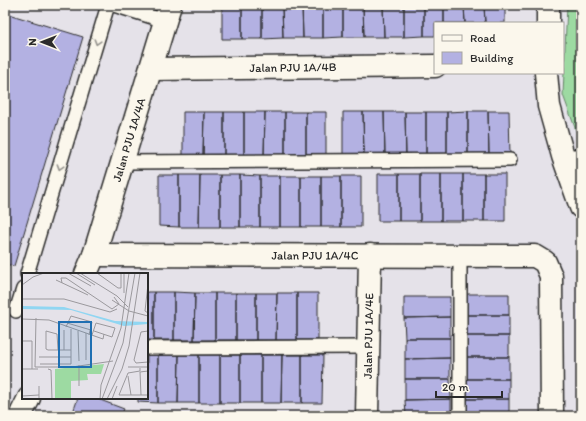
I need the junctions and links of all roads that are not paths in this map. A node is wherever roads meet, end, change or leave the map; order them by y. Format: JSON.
{"nodes":[{"id":1,"x":108,"y":5,"type":"edge"},
{"id":2,"x":114,"y":5,"type":"edge"},
{"id":3,"x":548,"y":5,"type":"edge"},
{"id":4,"x":168,"y":13,"type":"edge"},
{"id":5,"x":548,"y":22,"type":"edge"},
{"id":6,"x":434,"y":66,"type":"edge"},
{"id":7,"x":151,"y":69,"type":"junction"},
{"id":8,"x":546,"y":74,"type":"edge"},
{"id":9,"x":572,"y":156,"type":"edge"},
{"id":10,"x":510,"y":160,"type":"dead end"},
{"id":11,"x":122,"y":162,"type":"junction"},
{"id":12,"x":581,"y":207,"type":"edge"},
{"id":13,"x":370,"y":255,"type":"junction"},
{"id":14,"x":460,"y":256,"type":"junction"},
{"id":15,"x":90,"y":264,"type":"edge"},
{"id":16,"x":27,"y":273,"type":"edge"},
{"id":17,"x":22,"y":292,"type":"edge"},
{"id":18,"x":15,"y":310,"type":"edge"},
{"id":19,"x":368,"y":347,"type":"junction"},
{"id":20,"x":148,"y":348,"type":"edge"},
{"id":21,"x":28,"y":399,"type":"edge"},
{"id":22,"x":20,"y":416,"type":"edge"},
{"id":23,"x":367,"y":416,"type":"edge"},
{"id":24,"x":460,"y":416,"type":"edge"},
{"id":25,"x":552,"y":416,"type":"edge"}],
"edges":[{"from":1,"to":16,"type":"lane","one_way":true},
{"from":2,"to":4,"type":"lane"},
{"from":3,"to":5,"type":"street"},
{"from":4,"to":7,"type":"street","name":"Jalan PJU 1A/4A"},
{"from":6,"to":7,"type":"street","name":"Jalan PJU 1A/4B"},
{"from":7,"to":11,"type":"street","name":"Jalan PJU 1A/4A"},
{"from":8,"to":9,"type":"street"},
{"from":9,"to":12,"type":"street"},
{"from":10,"to":11,"type":"lane"},
{"from":11,"to":15,"type":"street","name":"Jalan PJU 1A/4A"},
{"from":13,"to":14,"type":"street","name":"Jalan PJU 1A/4C"},
{"from":13,"to":15,"type":"street","name":"Jalan PJU 1A/4C"},
{"from":13,"to":19,"type":"street","name":"Jalan PJU 1A/4E"},
{"from":14,"to":24,"type":"lane"},
{"from":14,"to":25,"type":"street","name":"Jalan PJU 1A/4C"},
{"from":17,"to":18,"type":"lane"},
{"from":19,"to":20,"type":"lane"},
{"from":19,"to":23,"type":"street","name":"Jalan PJU 1A/4E"},
{"from":21,"to":22,"type":"street"}]}
